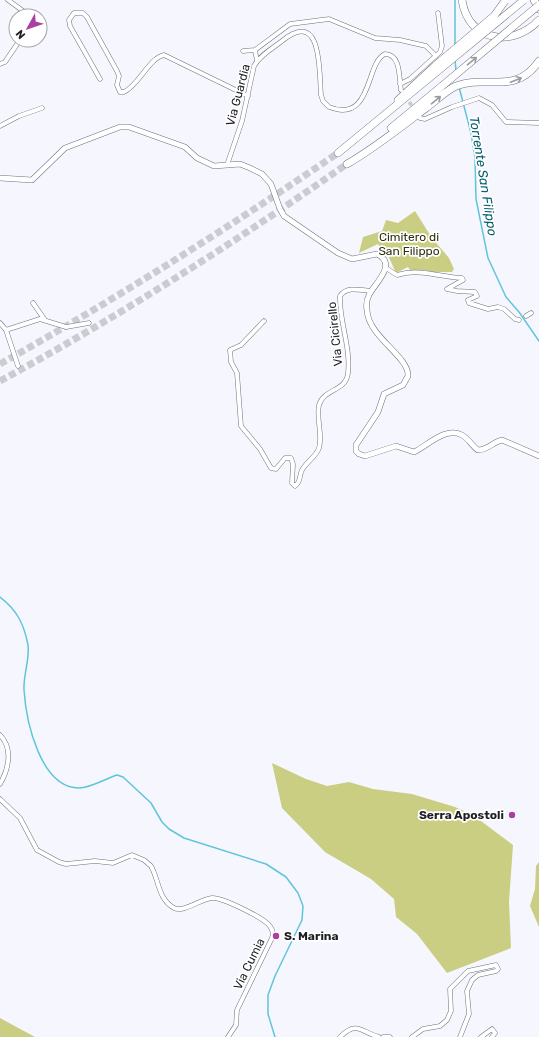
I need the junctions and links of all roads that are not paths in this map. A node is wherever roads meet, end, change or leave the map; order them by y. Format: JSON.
{"nodes":[{"id":1,"x":8,"y":0,"type":"edge"},
{"id":2,"x":462,"y":0,"type":"edge"},
{"id":3,"x":524,"y":0,"type":"edge"},
{"id":4,"x":534,"y":0,"type":"edge"},
{"id":5,"x":505,"y":1,"type":"edge"},
{"id":6,"x":539,"y":5,"type":"edge"},
{"id":7,"x":19,"y":8,"type":"edge"},
{"id":8,"x":539,"y":9,"type":"edge"},
{"id":9,"x":438,"y":13,"type":"dead end"},
{"id":10,"x":539,"y":20,"type":"edge"},
{"id":11,"x":15,"y":48,"type":"edge"},
{"id":12,"x":255,"y":50,"type":"junction"},
{"id":13,"x":243,"y":51,"type":"dead end"},
{"id":14,"x":257,"y":61,"type":"junction"},
{"id":15,"x":539,"y":62,"type":"edge"},
{"id":16,"x":437,"y":63,"type":"junction"},
{"id":17,"x":0,"y":64,"type":"edge"},
{"id":18,"x":100,"y":79,"type":"dead end"},
{"id":19,"x":400,"y":84,"type":"junction"},
{"id":20,"x":445,"y":88,"type":"junction"},
{"id":21,"x":401,"y":90,"type":"dead end"},
{"id":22,"x":248,"y":96,"type":"junction"},
{"id":23,"x":42,"y":108,"type":"dead end"},
{"id":24,"x":420,"y":118,"type":"dead end"},
{"id":25,"x":539,"y":123,"type":"edge"},
{"id":26,"x":0,"y":126,"type":"edge"},
{"id":27,"x":338,"y":154,"type":"tunnel mouth"},
{"id":28,"x":347,"y":164,"type":"tunnel mouth"},
{"id":29,"x":227,"y":165,"type":"junction"},
{"id":30,"x":0,"y":178,"type":"edge"},
{"id":31,"x":386,"y":268,"type":"junction"},
{"id":32,"x":371,"y":291,"type":"junction"},
{"id":33,"x":33,"y":303,"type":"dead end"},
{"id":34,"x":531,"y":313,"type":"dead end"},
{"id":35,"x":526,"y":316,"type":"dead end"},
{"id":36,"x":45,"y":320,"type":"junction"},
{"id":37,"x":519,"y":320,"type":"dead end"},
{"id":38,"x":264,"y":321,"type":"dead end"},
{"id":39,"x":89,"y":323,"type":"dead end"},
{"id":40,"x":0,"y":324,"type":"edge"},
{"id":41,"x":6,"y":330,"type":"junction"},
{"id":42,"x":18,"y":366,"type":"dead end"},
{"id":43,"x":539,"y":456,"type":"edge"},
{"id":44,"x":0,"y":735,"type":"edge"},
{"id":45,"x":0,"y":784,"type":"edge"},
{"id":46,"x":0,"y":799,"type":"edge"},
{"id":47,"x":228,"y":1037,"type":"edge"},
{"id":48,"x":340,"y":1037,"type":"edge"},
{"id":49,"x":379,"y":1037,"type":"edge"},
{"id":50,"x":383,"y":1037,"type":"edge"},
{"id":51,"x":390,"y":1037,"type":"edge"},
{"id":52,"x":412,"y":1037,"type":"edge"},
{"id":53,"x":460,"y":1037,"type":"edge"},
{"id":54,"x":481,"y":1037,"type":"edge"},
{"id":55,"x":492,"y":1037,"type":"edge"}],
"edges":[{"from":1,"to":7,"type":"street"},
{"from":2,"to":10,"type":"highway"},
{"from":3,"to":16,"type":"highway","bridge":true},
{"from":4,"to":8,"type":"highway"},
{"from":5,"to":16,"type":"highway","bridge":true},
{"from":20,"to":6,"type":"highway","one_way":true,"bridge":true},
{"from":9,"to":16,"type":"street"},
{"from":11,"to":17,"type":"street"},
{"from":12,"to":13,"type":"street"},
{"from":12,"to":14,"type":"street"},
{"from":12,"to":16,"type":"street"},
{"from":14,"to":19,"type":"street","name":"Via Guardia"},
{"from":14,"to":22,"type":"street","name":"Via Guardia"},
{"from":20,"to":15,"type":"highway","one_way":true},
{"from":16,"to":19,"type":"street"},
{"from":16,"to":27,"type":"highway"},
{"from":18,"to":22,"type":"street"},
{"from":19,"to":21,"type":"street","name":"Via Guardia"},
{"from":28,"to":20,"type":"highway","one_way":true},
{"from":22,"to":29,"type":"street","name":"Via Guardia"},
{"from":23,"to":26,"type":"street"},
{"from":24,"to":25,"type":"street"},
{"from":29,"to":30,"type":"street"},
{"from":29,"to":31,"type":"street"},
{"from":31,"to":32,"type":"street"},
{"from":31,"to":37,"type":"street"},
{"from":32,"to":38,"type":"street","name":"Via Cicirello"},
{"from":32,"to":43,"type":"street"},
{"from":33,"to":36,"type":"street"},
{"from":34,"to":35,"type":"street"},
{"from":36,"to":39,"type":"street"},
{"from":36,"to":41,"type":"street"},
{"from":40,"to":41,"type":"street"},
{"from":41,"to":42,"type":"street"},
{"from":44,"to":45,"type":"street"},
{"from":46,"to":47,"type":"street","name":"Via Cumia"},
{"from":48,"to":49,"type":"street"},
{"from":50,"to":51,"type":"street"},
{"from":52,"to":53,"type":"street"},
{"from":54,"to":55,"type":"street"}]}
